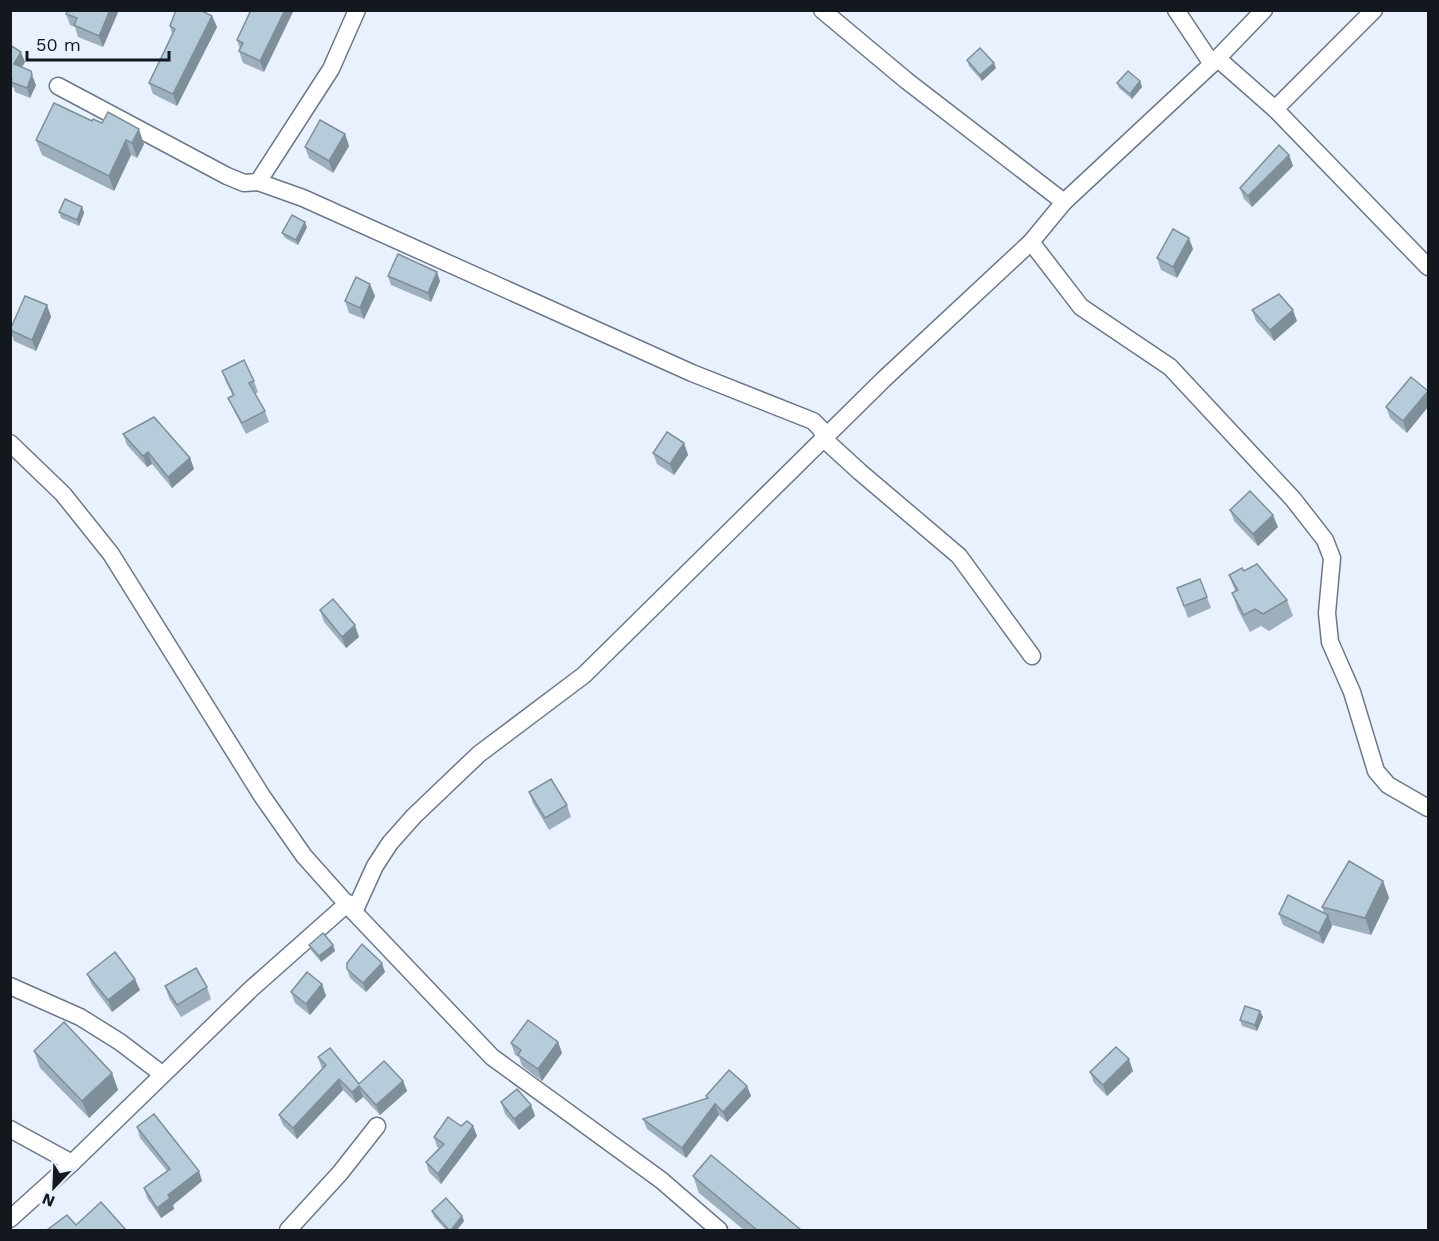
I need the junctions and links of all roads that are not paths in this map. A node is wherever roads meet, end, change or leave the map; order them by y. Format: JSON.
{"nodes":[{"id":1,"x":357,"y":10,"type":"edge"},
{"id":2,"x":822,"y":10,"type":"edge"},
{"id":3,"x":1176,"y":10,"type":"edge"},
{"id":4,"x":1264,"y":10,"type":"edge"},
{"id":5,"x":1374,"y":10,"type":"edge"},
{"id":6,"x":1215,"y":61,"type":"junction"},
{"id":7,"x":58,"y":86,"type":"dead end"},
{"id":8,"x":1275,"y":109,"type":"junction"},
{"id":9,"x":258,"y":182,"type":"junction"},
{"id":10,"x":1064,"y":202,"type":"junction"},
{"id":11,"x":1031,"y":242,"type":"junction"},
{"id":12,"x":1428,"y":267,"type":"edge"},
{"id":13,"x":825,"y":440,"type":"junction"},
{"id":14,"x":10,"y":443,"type":"edge"},
{"id":15,"x":1032,"y":656,"type":"dead end"},
{"id":16,"x":1428,"y":808,"type":"edge"},
{"id":17,"x":351,"y":908,"type":"junction"},
{"id":18,"x":10,"y":986,"type":"edge"},
{"id":19,"x":162,"y":1074,"type":"junction"},
{"id":20,"x":377,"y":1126,"type":"dead end"},
{"id":21,"x":10,"y":1129,"type":"edge"},
{"id":22,"x":72,"y":1163,"type":"junction"},
{"id":23,"x":10,"y":1219,"type":"edge"},
{"id":24,"x":288,"y":1230,"type":"edge"},
{"id":25,"x":720,"y":1230,"type":"edge"}],
"edges":[{"from":1,"to":9,"type":"street"},
{"from":2,"to":10,"type":"street"},
{"from":3,"to":6,"type":"street"},
{"from":4,"to":6,"type":"street"},
{"from":5,"to":8,"type":"street"},
{"from":6,"to":8,"type":"street"},
{"from":6,"to":10,"type":"street"},
{"from":7,"to":9,"type":"street"},
{"from":8,"to":12,"type":"street"},
{"from":9,"to":13,"type":"street"},
{"from":10,"to":11,"type":"street"},
{"from":11,"to":13,"type":"street"},
{"from":11,"to":16,"type":"street"},
{"from":13,"to":15,"type":"street"},
{"from":13,"to":17,"type":"street"},
{"from":14,"to":17,"type":"street"},
{"from":17,"to":19,"type":"street"},
{"from":17,"to":25,"type":"street"},
{"from":18,"to":19,"type":"street"},
{"from":19,"to":22,"type":"street"},
{"from":20,"to":24,"type":"street"},
{"from":21,"to":22,"type":"street"},
{"from":22,"to":23,"type":"street"}]}
